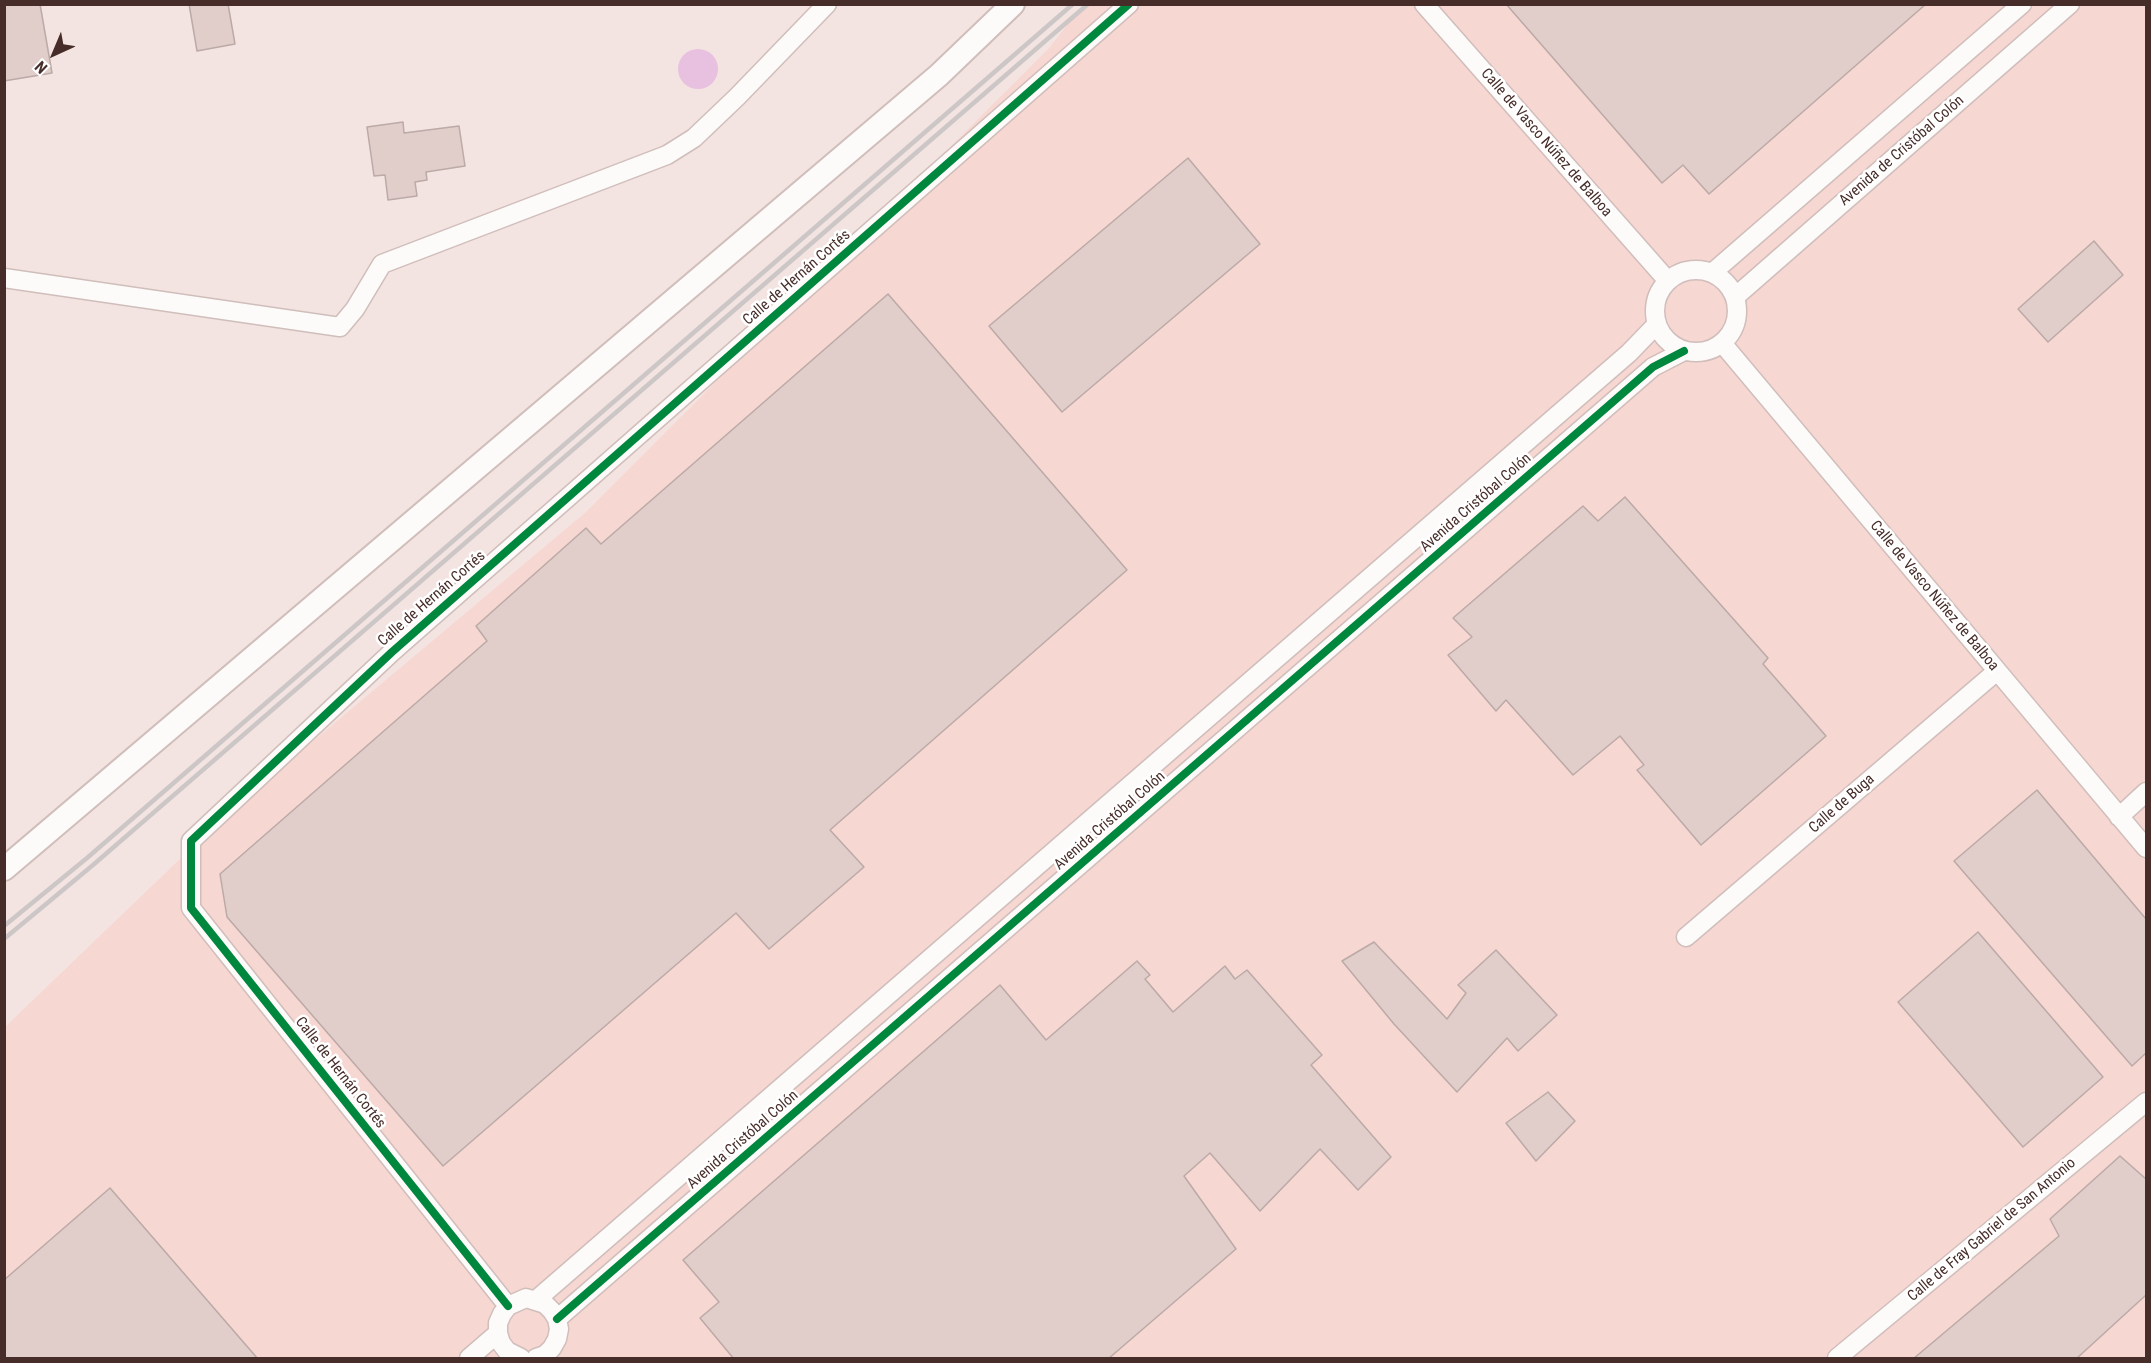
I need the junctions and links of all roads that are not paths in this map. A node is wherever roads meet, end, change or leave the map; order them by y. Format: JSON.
{"nodes":[{"id":1,"x":827,"y":4,"type":"edge"},
{"id":2,"x":1013,"y":4,"type":"edge"},
{"id":3,"x":1129,"y":4,"type":"edge"},
{"id":4,"x":1424,"y":4,"type":"edge"},
{"id":5,"x":2022,"y":4,"type":"edge"},
{"id":6,"x":2070,"y":4,"type":"edge"},
{"id":7,"x":1712,"y":273,"type":"junction"},
{"id":8,"x":4,"y":278,"type":"edge"},
{"id":9,"x":1668,"y":281,"type":"junction"},
{"id":10,"x":1735,"y":297,"type":"junction"},
{"id":11,"x":1657,"y":324,"type":"junction"},
{"id":12,"x":1722,"y":344,"type":"junction"},
{"id":13,"x":1684,"y":351,"type":"junction"},
{"id":14,"x":1997,"y":671,"type":"junction"},
{"id":15,"x":2146,"y":792,"type":"edge"},
{"id":16,"x":2119,"y":817,"type":"junction"},
{"id":17,"x":2146,"y":848,"type":"edge"},
{"id":18,"x":4,"y":869,"type":"edge"},
{"id":19,"x":1686,"y":937,"type":"dead end"},
{"id":20,"x":2146,"y":1102,"type":"edge"},
{"id":21,"x":536,"y":1300,"type":"junction"},
{"id":22,"x":508,"y":1306,"type":"junction"},
{"id":23,"x":557,"y":1319,"type":"junction"},
{"id":24,"x":498,"y":1333,"type":"junction"},
{"id":25,"x":557,"y":1353,"type":"edge"},
{"id":26,"x":517,"y":1358,"type":"edge"},
{"id":27,"x":469,"y":1359,"type":"edge"},
{"id":28,"x":536,"y":1359,"type":"edge"},
{"id":29,"x":1837,"y":1359,"type":"edge"}],
"edges":[{"from":1,"to":8,"type":"street"},
{"from":2,"to":18,"type":"main road"},
{"from":3,"to":22,"type":"street","name":"Calle de Hernán Cortés"},
{"from":4,"to":9,"type":"street","name":"Calle de Vasco Núñez de Balboa"},
{"from":5,"to":7,"type":"street"},
{"from":6,"to":10,"type":"street","name":"Avenida de Cristóbal Colón"},
{"from":7,"to":9,"type":"street"},
{"from":7,"to":10,"type":"street"},
{"from":9,"to":11,"type":"street"},
{"from":10,"to":12,"type":"street"},
{"from":11,"to":13,"type":"street"},
{"from":11,"to":21,"type":"street","name":"Avenida Cristóbal Colón"},
{"from":12,"to":13,"type":"street"},
{"from":12,"to":14,"type":"street","name":"Calle de Vasco Núñez de Balboa"},
{"from":13,"to":23,"type":"street","name":"Avenida Cristóbal Colón"},
{"from":14,"to":16,"type":"street","name":"Calle de Vasco Núñez de Balboa"},
{"from":14,"to":19,"type":"street","name":"Calle de Buga"},
{"from":15,"to":16,"type":"street"},
{"from":16,"to":17,"type":"street","name":"Calle de Vasco Núñez de Balboa"},
{"from":20,"to":29,"type":"street","name":"Calle de Fray Gabriel de San Antonio"},
{"from":21,"to":22,"type":"street"},
{"from":21,"to":23,"type":"street"},
{"from":22,"to":24,"type":"street"},
{"from":23,"to":25,"type":"street"},
{"from":24,"to":26,"type":"street"},
{"from":24,"to":27,"type":"street"},
{"from":25,"to":28,"type":"street"}]}
